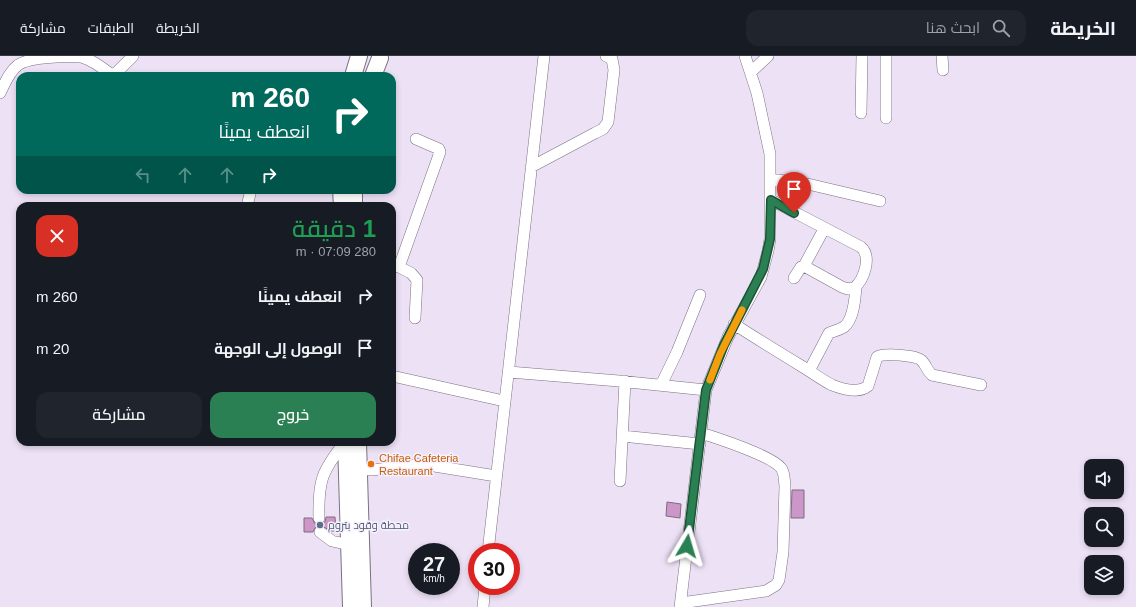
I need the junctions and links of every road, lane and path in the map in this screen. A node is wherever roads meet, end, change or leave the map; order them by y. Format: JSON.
{"nodes":[{"id":1,"x":132,"y":56,"type":"edge"},
{"id":2,"x":359,"y":56,"type":"edge"},
{"id":3,"x":544,"y":56,"type":"edge"},
{"id":4,"x":606,"y":56,"type":"edge"},
{"id":5,"x":745,"y":56,"type":"edge"},
{"id":6,"x":768,"y":56,"type":"edge"},
{"id":7,"x":862,"y":56,"type":"edge"},
{"id":8,"x":886,"y":56,"type":"edge"},
{"id":9,"x":942,"y":56,"type":"edge"},
{"id":10,"x":377,"y":57,"type":"edge"},
{"id":11,"x":943,"y":70,"type":"dead end"},
{"id":12,"x":107,"y":72,"type":"edge"},
{"id":13,"x":117,"y":72,"type":"edge"},
{"id":14,"x":354,"y":72,"type":"edge"},
{"id":15,"x":374,"y":72,"type":"edge"},
{"id":16,"x":751,"y":72,"type":"junction"},
{"id":17,"x":0,"y":93,"type":"edge"},
{"id":18,"x":861,"y":113,"type":"dead end"},
{"id":19,"x":886,"y":118,"type":"dead end"},
{"id":20,"x":416,"y":139,"type":"dead end"},
{"id":21,"x":531,"y":167,"type":"junction"},
{"id":22,"x":771,"y":179,"type":"junction"},
{"id":23,"x":771,"y":200,"type":"junction"},
{"id":24,"x":880,"y":201,"type":"dead end"},
{"id":25,"x":824,"y":229,"type":"junction"},
{"id":26,"x":804,"y":266,"type":"junction"},
{"id":27,"x":396,"y":267,"type":"edge"},
{"id":28,"x":794,"y":278,"type":"dead end"},
{"id":29,"x":856,"y":287,"type":"junction"},
{"id":30,"x":700,"y":295,"type":"dead end"},
{"id":31,"x":415,"y":318,"type":"dead end"},
{"id":32,"x":734,"y":324,"type":"junction"},
{"id":33,"x":809,"y":371,"type":"junction"},
{"id":34,"x":509,"y":372,"type":"junction"},
{"id":35,"x":396,"y":377,"type":"edge"},
{"id":36,"x":625,"y":381,"type":"junction"},
{"id":37,"x":661,"y":385,"type":"junction"},
{"id":38,"x":981,"y":385,"type":"dead end"},
{"id":39,"x":706,"y":390,"type":"junction"},
{"id":40,"x":504,"y":401,"type":"junction"},
{"id":41,"x":622,"y":436,"type":"junction"},
{"id":42,"x":700,"y":438,"type":"junction"},
{"id":43,"x":342,"y":446,"type":"edge"},
{"id":44,"x":345,"y":446,"type":"edge"},
{"id":45,"x":358,"y":446,"type":"edge"},
{"id":46,"x":358,"y":469,"type":"junction"},
{"id":47,"x":496,"y":476,"type":"junction"},
{"id":48,"x":620,"y":481,"type":"dead end"},
{"id":49,"x":319,"y":518,"type":"dead end"},
{"id":50,"x":320,"y":532,"type":"dead end"},
{"id":51,"x":489,"y":543,"type":"edge"},
{"id":52,"x":350,"y":545,"type":"junction"},
{"id":53,"x":484,"y":595,"type":"edge"},
{"id":54,"x":681,"y":605,"type":"edge"},
{"id":55,"x":351,"y":607,"type":"edge"},
{"id":56,"x":363,"y":607,"type":"edge"},
{"id":57,"x":483,"y":607,"type":"edge"}],
"edges":[{"from":1,"to":13,"type":"street"},
{"from":2,"to":14,"type":"highway"},
{"from":3,"to":21,"type":"street"},
{"from":4,"to":21,"type":"street"},
{"from":5,"to":16,"type":"street"},
{"from":6,"to":16,"type":"street"},
{"from":7,"to":18,"type":"street"},
{"from":8,"to":19,"type":"street"},
{"from":9,"to":11,"type":"street"},
{"from":10,"to":15,"type":"highway"},
{"from":12,"to":17,"type":"street"},
{"from":16,"to":22,"type":"street"},
{"from":20,"to":27,"type":"street"},
{"from":21,"to":34,"type":"street"},
{"from":22,"to":23,"type":"street"},
{"from":22,"to":24,"type":"street"},
{"from":23,"to":25,"type":"street"},
{"from":23,"to":32,"type":"street"},
{"from":25,"to":26,"type":"street"},
{"from":25,"to":29,"type":"street"},
{"from":26,"to":28,"type":"street"},
{"from":26,"to":29,"type":"street"},
{"from":27,"to":31,"type":"street"},
{"from":29,"to":33,"type":"street"},
{"from":30,"to":37,"type":"street"},
{"from":32,"to":33,"type":"street"},
{"from":32,"to":39,"type":"street"},
{"from":33,"to":38,"type":"street"},
{"from":34,"to":36,"type":"street"},
{"from":34,"to":40,"type":"street"},
{"from":35,"to":40,"type":"street"},
{"from":36,"to":37,"type":"street"},
{"from":36,"to":41,"type":"street"},
{"from":37,"to":39,"type":"street"},
{"from":39,"to":42,"type":"street"},
{"from":40,"to":47,"type":"street"},
{"from":41,"to":42,"type":"street"},
{"from":41,"to":48,"type":"street"},
{"from":42,"to":54,"type":"street"},
{"from":42,"to":54,"type":"street"},
{"from":43,"to":49,"type":"street"},
{"from":44,"to":52,"type":"highway"},
{"from":45,"to":46,"type":"highway"},
{"from":46,"to":47,"type":"street"},
{"from":46,"to":56,"type":"highway"},
{"from":47,"to":51,"type":"street"},
{"from":50,"to":52,"type":"street"},
{"from":52,"to":55,"type":"highway"},
{"from":53,"to":57,"type":"street"}]}
